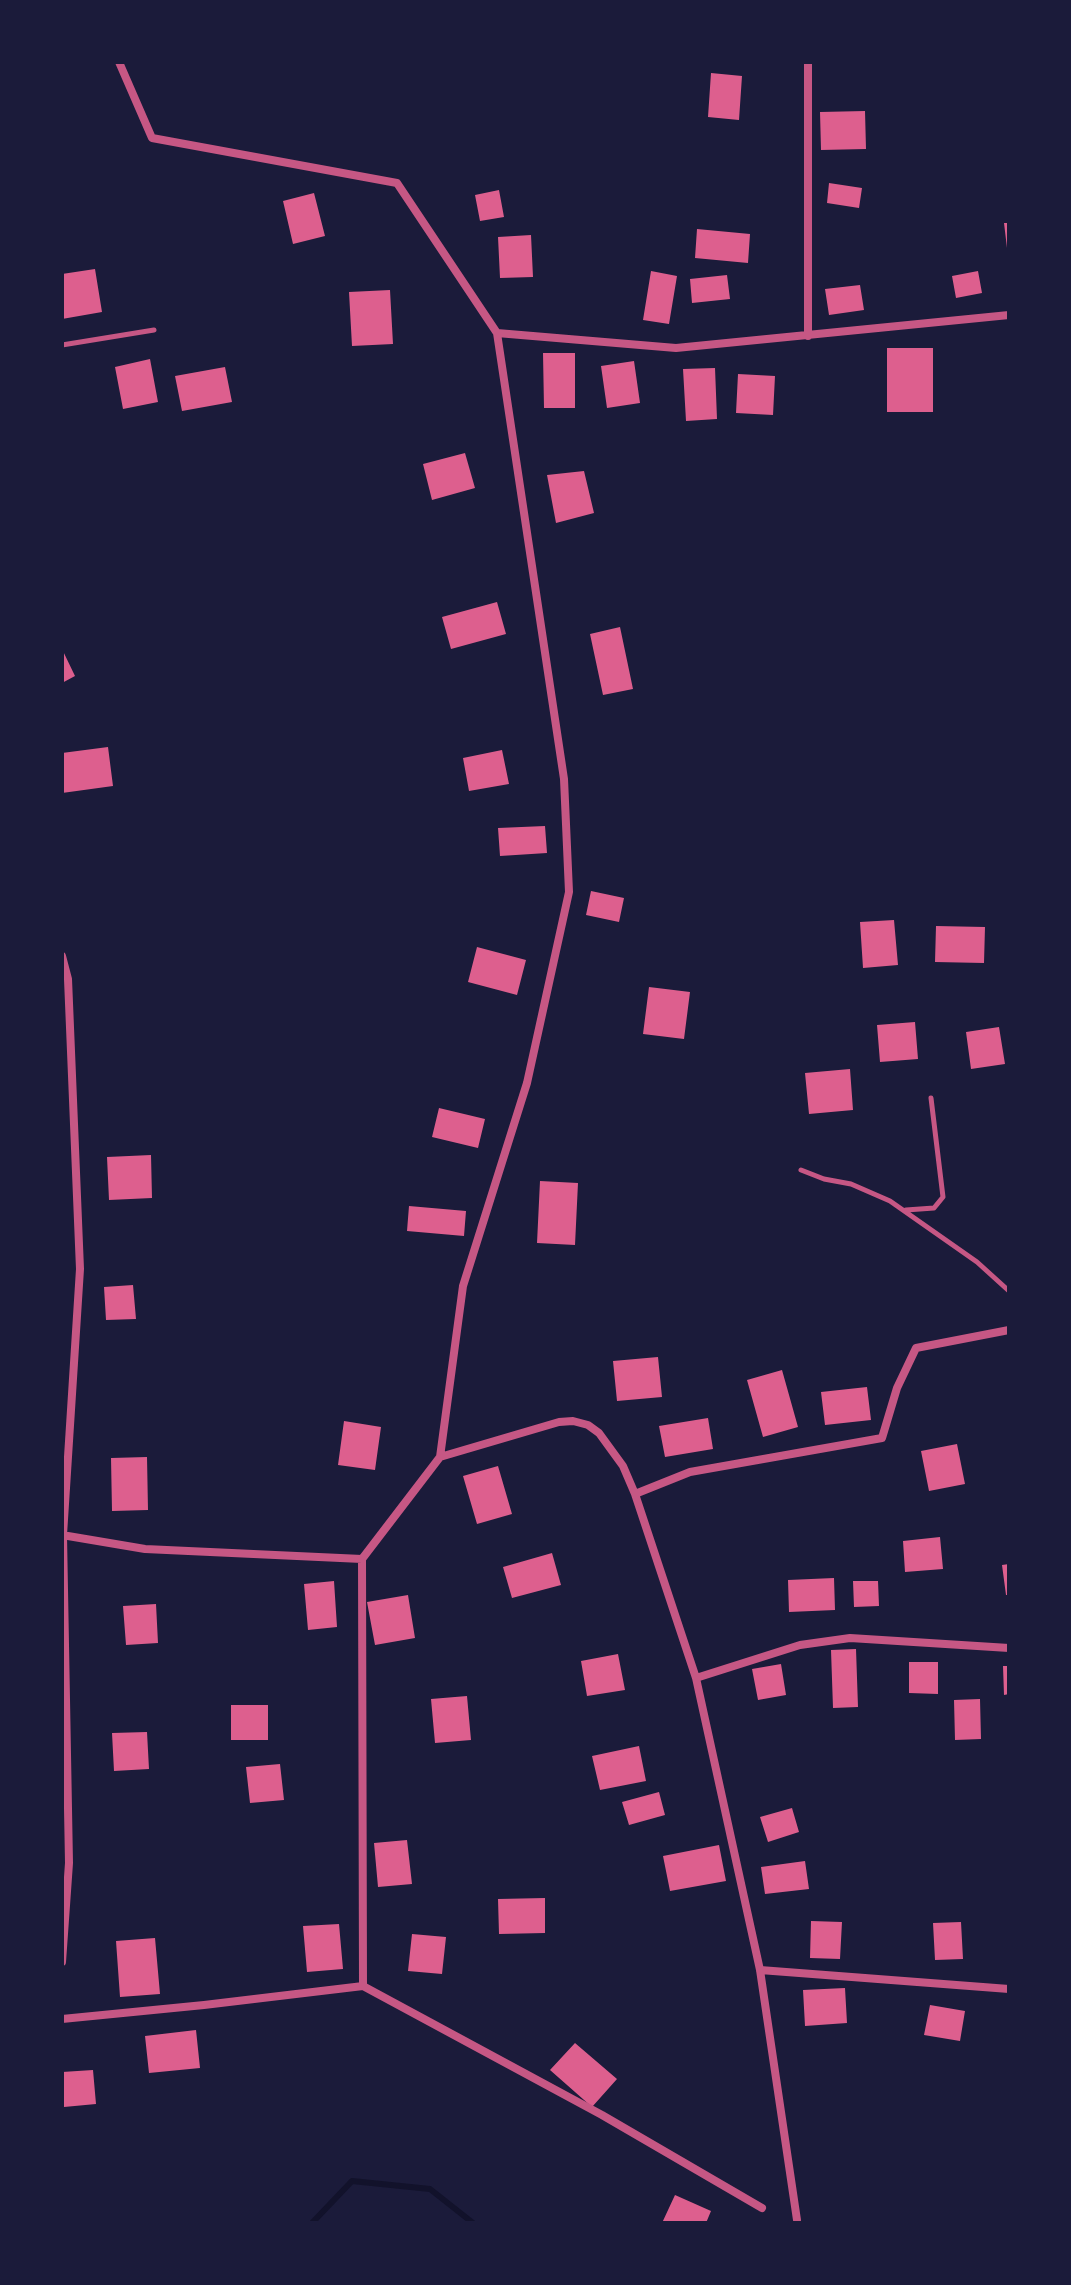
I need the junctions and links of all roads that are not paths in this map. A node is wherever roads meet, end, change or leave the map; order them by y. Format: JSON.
{"nodes":[{"id":1,"x":119,"y":62,"type":"edge"},
{"id":2,"x":808,"y":62,"type":"edge"},
{"id":3,"x":1009,"y":315,"type":"edge"},
{"id":4,"x":154,"y":330,"type":"dead end"},
{"id":5,"x":497,"y":333,"type":"junction"},
{"id":6,"x":808,"y":336,"type":"junction"},
{"id":7,"x":62,"y":345,"type":"edge"},
{"id":8,"x":62,"y":956,"type":"edge"},
{"id":9,"x":931,"y":1098,"type":"dead end"},
{"id":10,"x":801,"y":1170,"type":"dead end"},
{"id":11,"x":905,"y":1211,"type":"junction"},
{"id":12,"x":1009,"y":1291,"type":"edge"},
{"id":13,"x":1009,"y":1330,"type":"edge"},
{"id":14,"x":440,"y":1457,"type":"junction"},
{"id":15,"x":635,"y":1494,"type":"junction"},
{"id":16,"x":62,"y":1535,"type":"edge"},
{"id":17,"x":362,"y":1559,"type":"junction"},
{"id":18,"x":1009,"y":1648,"type":"edge"},
{"id":19,"x":696,"y":1678,"type":"junction"},
{"id":20,"x":62,"y":1962,"type":"edge"},
{"id":21,"x":760,"y":1970,"type":"junction"},
{"id":22,"x":363,"y":1986,"type":"junction"},
{"id":23,"x":1009,"y":1989,"type":"edge"},
{"id":24,"x":62,"y":2019,"type":"edge"},
{"id":25,"x":762,"y":2208,"type":"dead end"},
{"id":26,"x":797,"y":2220,"type":"dead end"}],
"edges":[{"from":1,"to":5,"type":"street"},
{"from":2,"to":6,"type":"street"},
{"from":3,"to":6,"type":"street"},
{"from":4,"to":7,"type":"lane"},
{"from":5,"to":6,"type":"street"},
{"from":5,"to":14,"type":"street"},
{"from":8,"to":16,"type":"street"},
{"from":9,"to":11,"type":"lane"},
{"from":10,"to":11,"type":"lane"},
{"from":11,"to":12,"type":"lane"},
{"from":13,"to":15,"type":"street"},
{"from":14,"to":15,"type":"street"},
{"from":14,"to":17,"type":"street"},
{"from":15,"to":19,"type":"street"},
{"from":16,"to":17,"type":"street"},
{"from":16,"to":20,"type":"street"},
{"from":17,"to":22,"type":"street"},
{"from":18,"to":19,"type":"street"},
{"from":19,"to":21,"type":"street"},
{"from":21,"to":23,"type":"street"},
{"from":21,"to":26,"type":"street"},
{"from":22,"to":24,"type":"street"},
{"from":22,"to":25,"type":"street"}]}
